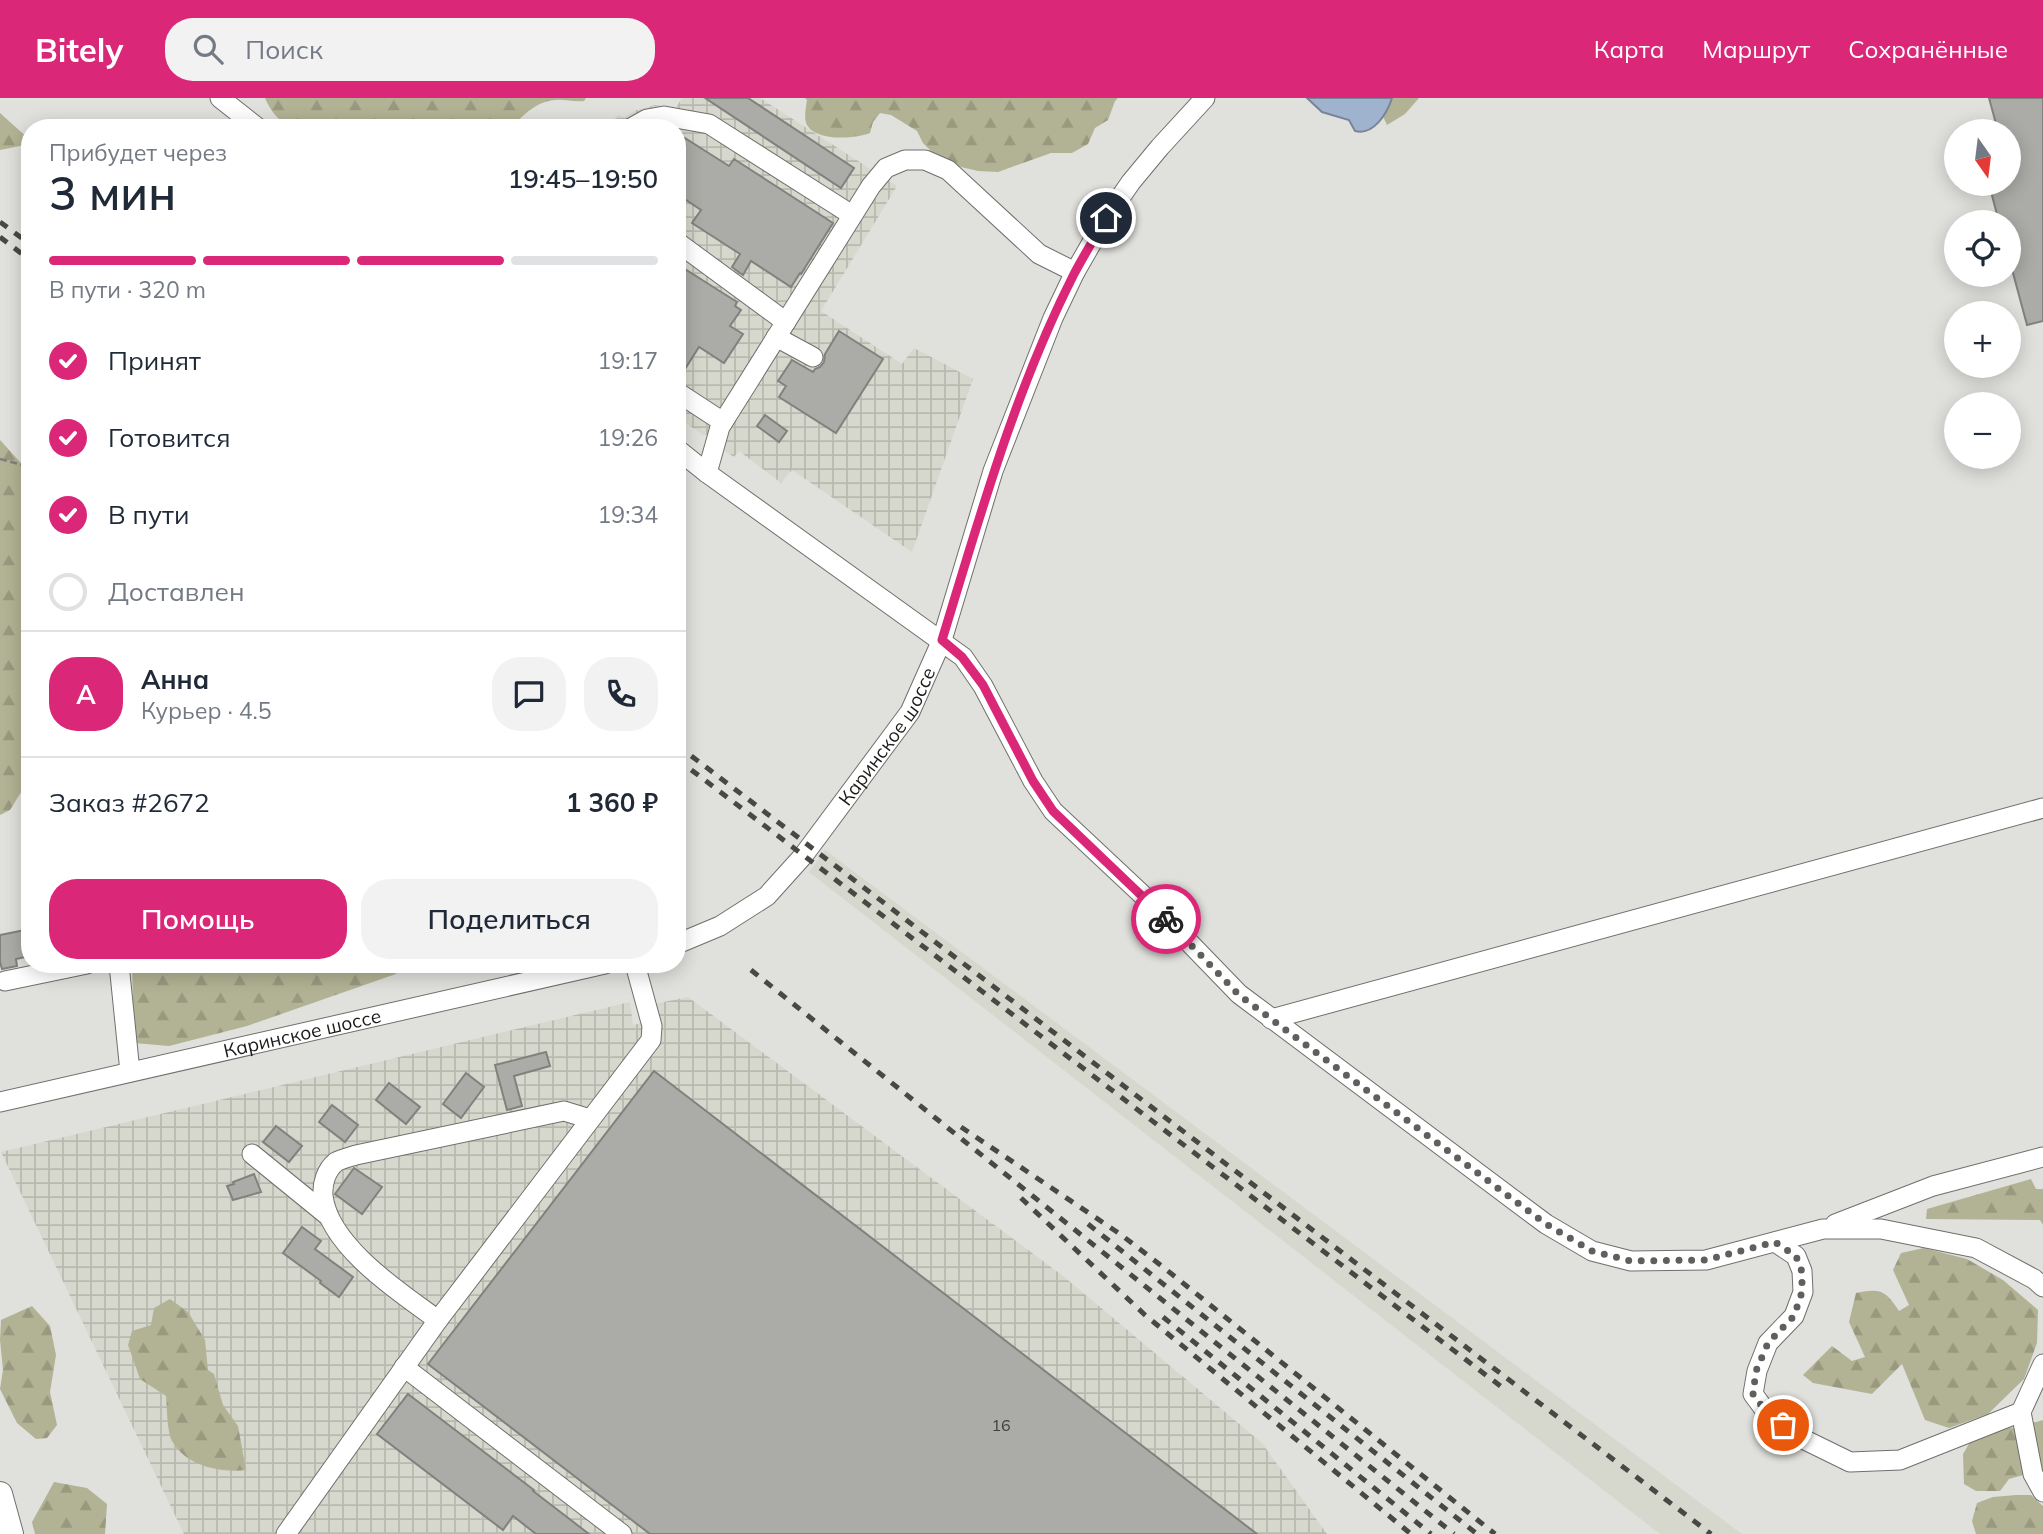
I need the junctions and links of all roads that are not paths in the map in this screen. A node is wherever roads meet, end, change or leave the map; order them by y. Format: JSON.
{"nodes":[{"id":1,"x":220,"y":98,"type":"edge"},
{"id":2,"x":1205,"y":98,"type":"edge"},
{"id":3,"x":247,"y":119,"type":"edge"},
{"id":4,"x":648,"y":119,"type":"edge"},
{"id":5,"x":681,"y":119,"type":"edge"},
{"id":6,"x":686,"y":120,"type":"edge"},
{"id":7,"x":852,"y":215,"type":"junction"},
{"id":8,"x":686,"y":250,"type":"edge"},
{"id":9,"x":1075,"y":272,"type":"junction"},
{"id":10,"x":781,"y":329,"type":"junction"},
{"id":11,"x":813,"y":357,"type":"dead end"},
{"id":12,"x":686,"y":398,"type":"edge"},
{"id":13,"x":723,"y":422,"type":"junction"},
{"id":14,"x":686,"y":456,"type":"edge"},
{"id":15,"x":707,"y":474,"type":"junction"},
{"id":16,"x":942,"y":640,"type":"junction"},
{"id":17,"x":2043,"y":808,"type":"edge"},
{"id":18,"x":686,"y":940,"type":"edge"},
{"id":19,"x":44,"y":973,"type":"edge"},
{"id":20,"x":120,"y":973,"type":"edge"},
{"id":21,"x":567,"y":973,"type":"edge"},
{"id":22,"x":637,"y":973,"type":"edge"},
{"id":23,"x":5,"y":981,"type":"dead end"},
{"id":24,"x":1271,"y":1018,"type":"junction"},
{"id":25,"x":130,"y":1073,"type":"junction"},
{"id":26,"x":0,"y":1102,"type":"edge"},
{"id":27,"x":590,"y":1119,"type":"junction"},
{"id":28,"x":253,"y":1154,"type":"dead end"},
{"id":29,"x":2043,"y":1157,"type":"edge"},
{"id":30,"x":327,"y":1215,"type":"junction"},
{"id":31,"x":1823,"y":1229,"type":"junction"},
{"id":32,"x":1775,"y":1242,"type":"junction"},
{"id":33,"x":2043,"y":1287,"type":"edge"},
{"id":34,"x":438,"y":1320,"type":"junction"},
{"id":35,"x":2043,"y":1364,"type":"edge"},
{"id":36,"x":404,"y":1367,"type":"junction"},
{"id":37,"x":2021,"y":1412,"type":"junction"},
{"id":38,"x":2043,"y":1492,"type":"edge"},
{"id":39,"x":0,"y":1494,"type":"edge"},
{"id":40,"x":11,"y":1534,"type":"edge"},
{"id":41,"x":286,"y":1534,"type":"edge"},
{"id":42,"x":622,"y":1534,"type":"edge"}],
"edges":[{"from":1,"to":3,"type":"street"},
{"from":2,"to":9,"type":"street","name":"Каринское шоссе"},
{"from":4,"to":5,"type":"street"},
{"from":6,"to":7,"type":"street"},
{"from":7,"to":9,"type":"street"},
{"from":7,"to":10,"type":"street"},
{"from":8,"to":10,"type":"street"},
{"from":9,"to":16,"type":"street","name":"Каринское шоссе"},
{"from":10,"to":11,"type":"street"},
{"from":10,"to":13,"type":"street"},
{"from":12,"to":13,"type":"street"},
{"from":13,"to":15,"type":"street"},
{"from":14,"to":15,"type":"street"},
{"from":15,"to":16,"type":"street"},
{"from":16,"to":18,"type":"street","name":"Каринское шоссе"},
{"from":16,"to":24,"type":"street"},
{"from":17,"to":24,"type":"street"},
{"from":19,"to":23,"type":"street"},
{"from":20,"to":25,"type":"street"},
{"from":21,"to":25,"type":"street","name":"Каринское шоссе"},
{"from":22,"to":27,"type":"street"},
{"from":24,"to":32,"type":"street"},
{"from":25,"to":26,"type":"street","name":"Каринское шоссе"},
{"from":27,"to":30,"type":"street"},
{"from":27,"to":34,"type":"street"},
{"from":28,"to":30,"type":"street"},
{"from":29,"to":31,"type":"street"},
{"from":30,"to":34,"type":"street"},
{"from":31,"to":32,"type":"street"},
{"from":31,"to":33,"type":"street"},
{"from":32,"to":37,"type":"street"},
{"from":34,"to":36,"type":"street"},
{"from":35,"to":37,"type":"street"},
{"from":36,"to":41,"type":"street"},
{"from":36,"to":42,"type":"street"},
{"from":37,"to":38,"type":"street"},
{"from":39,"to":40,"type":"main road"}]}
